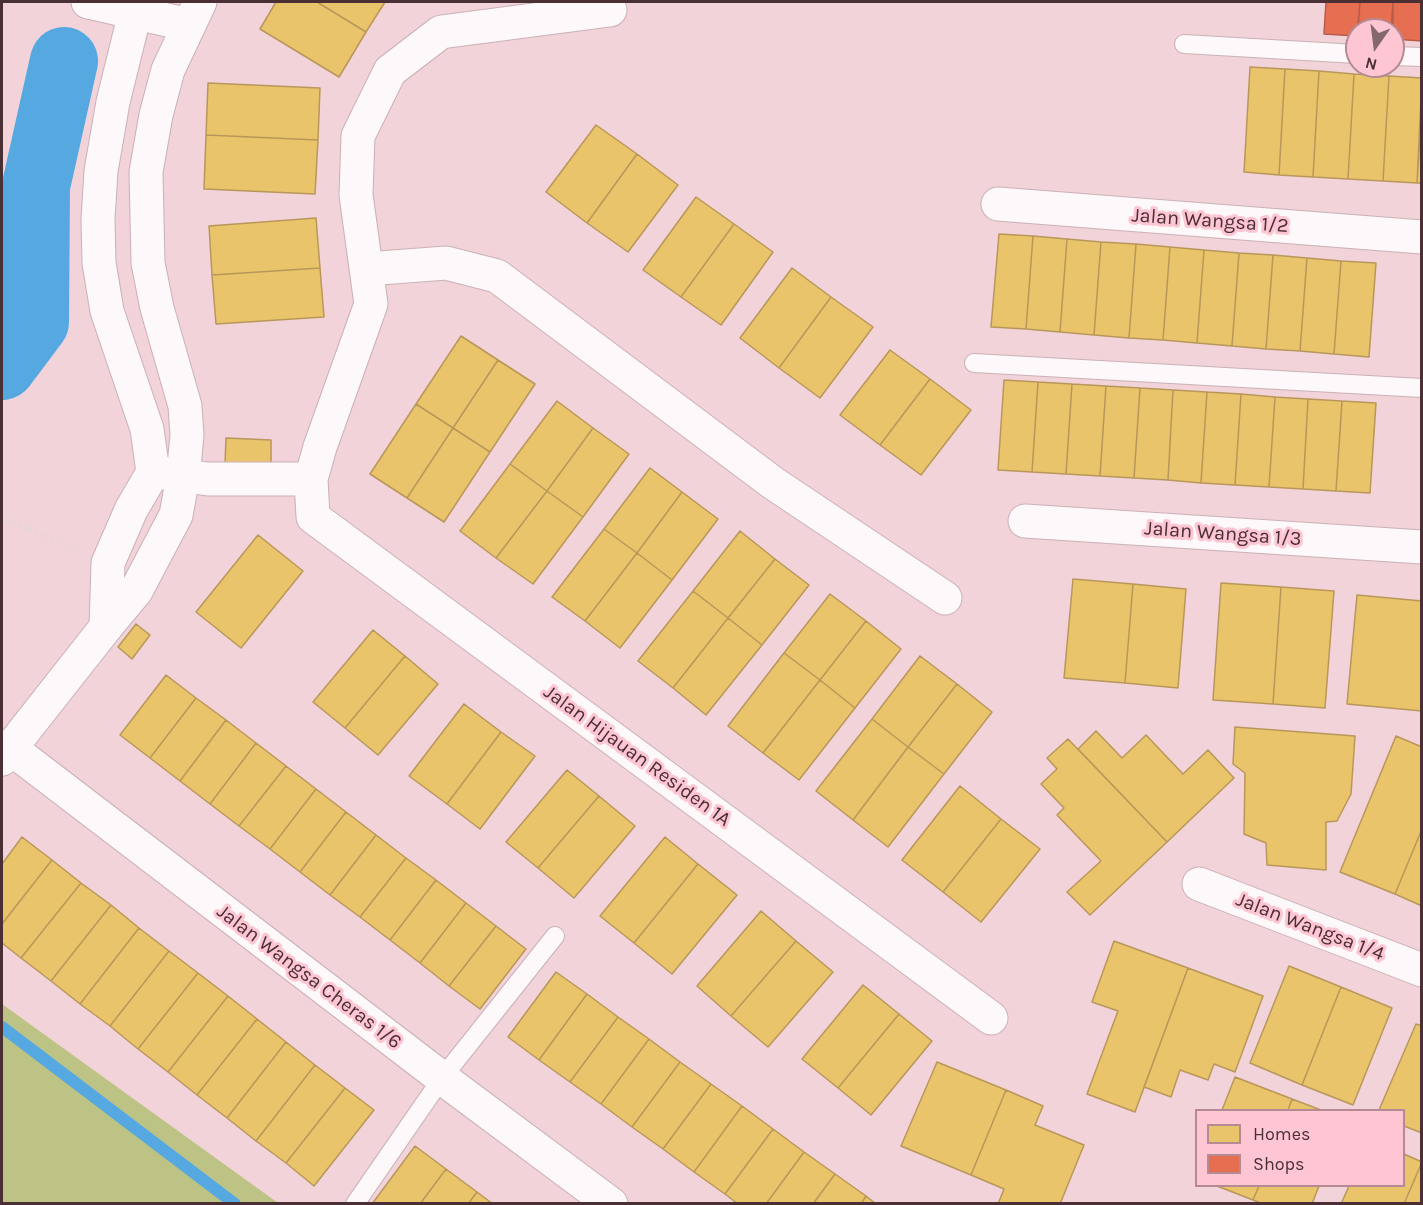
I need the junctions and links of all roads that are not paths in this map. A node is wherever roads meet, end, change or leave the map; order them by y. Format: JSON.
{"nodes":[{"id":1,"x":88,"y":2,"type":"edge"},
{"id":2,"x":138,"y":7,"type":"edge"},
{"id":3,"x":610,"y":10,"type":"dead end"},
{"id":4,"x":194,"y":13,"type":"edge"},
{"id":5,"x":1184,"y":44,"type":"dead end"},
{"id":6,"x":1345,"y":53,"type":"edge"},
{"id":7,"x":1405,"y":56,"type":"edge"},
{"id":8,"x":1422,"y":57,"type":"edge"},
{"id":9,"x":998,"y":204,"type":"dead end"},
{"id":10,"x":1422,"y":237,"type":"edge"},
{"id":11,"x":367,"y":269,"type":"junction"},
{"id":12,"x":974,"y":363,"type":"dead end"},
{"id":13,"x":1422,"y":388,"type":"edge"},
{"id":14,"x":168,"y":474,"type":"junction"},
{"id":15,"x":311,"y":479,"type":"junction"},
{"id":16,"x":1024,"y":521,"type":"dead end"},
{"id":17,"x":1422,"y":547,"type":"edge"},
{"id":18,"x":945,"y":598,"type":"dead end"},
{"id":19,"x":106,"y":627,"type":"junction"},
{"id":20,"x":5,"y":753,"type":"edge"},
{"id":21,"x":1200,"y":884,"type":"dead end"},
{"id":22,"x":555,"y":936,"type":"dead end"},
{"id":23,"x":1422,"y":970,"type":"edge"},
{"id":24,"x":991,"y":1018,"type":"dead end"},
{"id":25,"x":442,"y":1078,"type":"junction"},
{"id":26,"x":355,"y":1203,"type":"edge"},
{"id":27,"x":611,"y":1203,"type":"edge"}],
"edges":[{"from":1,"to":2,"type":"street"},
{"from":2,"to":4,"type":"street"},
{"from":2,"to":14,"type":"street"},
{"from":3,"to":11,"type":"street"},
{"from":4,"to":14,"type":"street"},
{"from":5,"to":6,"type":"lane"},
{"from":7,"to":8,"type":"lane"},
{"from":9,"to":10,"type":"street","name":"Jalan Wangsa 1/2"},
{"from":11,"to":15,"type":"street"},
{"from":11,"to":18,"type":"street"},
{"from":12,"to":13,"type":"lane"},
{"from":14,"to":15,"type":"street"},
{"from":14,"to":19,"type":"street"},
{"from":14,"to":19,"type":"street"},
{"from":15,"to":24,"type":"street","name":"Jalan Hijauan Residen 1A"},
{"from":16,"to":17,"type":"street","name":"Jalan Wangsa 1/3"},
{"from":19,"to":20,"type":"street"},
{"from":20,"to":25,"type":"street","name":"Jalan Wangsa Cheras 1/6"},
{"from":21,"to":23,"type":"street","name":"Jalan Wangsa 1/4"},
{"from":22,"to":25,"type":"lane"},
{"from":25,"to":26,"type":"lane"},
{"from":25,"to":27,"type":"street","name":"Jalan Wangsa Cheras 1/6"}]}
